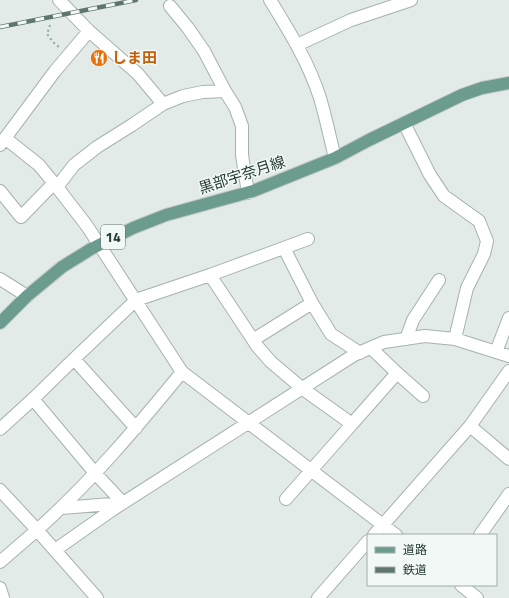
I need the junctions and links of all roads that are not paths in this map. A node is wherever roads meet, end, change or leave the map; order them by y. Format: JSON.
{"nodes":[{"id":1,"x":59,"y":0,"type":"edge"},
{"id":2,"x":270,"y":0,"type":"edge"},
{"id":3,"x":411,"y":0,"type":"edge"},
{"id":4,"x":170,"y":6,"type":"dead end"},
{"id":5,"x":89,"y":31,"type":"junction"},
{"id":6,"x":297,"y":45,"type":"junction"},
{"id":7,"x":509,"y":83,"type":"edge"},
{"id":8,"x":225,"y":91,"type":"junction"},
{"id":9,"x":163,"y":104,"type":"junction"},
{"id":10,"x":404,"y":123,"type":"junction"},
{"id":11,"x":2,"y":142,"type":"edge"},
{"id":12,"x":335,"y":158,"type":"junction"},
{"id":13,"x":55,"y":185,"type":"junction"},
{"id":14,"x":0,"y":191,"type":"edge"},
{"id":15,"x":248,"y":193,"type":"junction"},
{"id":16,"x":4,"y":204,"type":"edge"},
{"id":17,"x":308,"y":239,"type":"dead end"},
{"id":18,"x":99,"y":244,"type":"junction"},
{"id":19,"x":284,"y":248,"type":"junction"},
{"id":20,"x":210,"y":275,"type":"junction"},
{"id":21,"x":0,"y":279,"type":"edge"},
{"id":22,"x":439,"y":280,"type":"dead end"},
{"id":23,"x":27,"y":296,"type":"junction"},
{"id":24,"x":136,"y":300,"type":"junction"},
{"id":25,"x":312,"y":303,"type":"junction"},
{"id":26,"x":509,"y":318,"type":"edge"},
{"id":27,"x":0,"y":323,"type":"edge"},
{"id":28,"x":406,"y":339,"type":"junction"},
{"id":29,"x":455,"y":339,"type":"junction"},
{"id":30,"x":253,"y":340,"type":"junction"},
{"id":31,"x":366,"y":350,"type":"junction"},
{"id":32,"x":496,"y":352,"type":"junction"},
{"id":33,"x":509,"y":356,"type":"edge"},
{"id":34,"x":74,"y":359,"type":"junction"},
{"id":35,"x":509,"y":371,"type":"edge"},
{"id":36,"x":182,"y":372,"type":"junction"},
{"id":37,"x":397,"y":373,"type":"junction"},
{"id":38,"x":303,"y":389,"type":"junction"},
{"id":39,"x":423,"y":396,"type":"dead end"},
{"id":40,"x":33,"y":399,"type":"junction"},
{"id":41,"x":250,"y":423,"type":"junction"},
{"id":42,"x":352,"y":424,"type":"junction"},
{"id":43,"x":470,"y":426,"type":"junction"},
{"id":44,"x":136,"y":428,"type":"junction"},
{"id":45,"x":0,"y":429,"type":"edge"},
{"id":46,"x":509,"y":459,"type":"edge"},
{"id":47,"x":310,"y":470,"type":"junction"},
{"id":48,"x":95,"y":473,"type":"junction"},
{"id":49,"x":0,"y":490,"type":"edge"},
{"id":50,"x":509,"y":494,"type":"edge"},
{"id":51,"x":286,"y":499,"type":"dead end"},
{"id":52,"x":123,"y":503,"type":"junction"},
{"id":53,"x":62,"y":508,"type":"junction"},
{"id":54,"x":383,"y":524,"type":"junction"},
{"id":55,"x":37,"y":530,"type":"junction"},
{"id":56,"x":375,"y":534,"type":"edge"},
{"id":57,"x":395,"y":534,"type":"edge"},
{"id":58,"x":481,"y":534,"type":"edge"},
{"id":59,"x":367,"y":542,"type":"edge"},
{"id":60,"x":55,"y":550,"type":"junction"},
{"id":61,"x":0,"y":562,"type":"edge"},
{"id":62,"x":462,"y":586,"type":"edge"},
{"id":63,"x":0,"y":588,"type":"edge"},
{"id":64,"x":3,"y":598,"type":"edge"},
{"id":65,"x":97,"y":598,"type":"edge"},
{"id":66,"x":318,"y":598,"type":"edge"},
{"id":67,"x":478,"y":598,"type":"edge"}],
"edges":[{"from":1,"to":5,"type":"street"},
{"from":2,"to":6,"type":"street"},
{"from":3,"to":6,"type":"street"},
{"from":4,"to":8,"type":"street"},
{"from":5,"to":9,"type":"street"},
{"from":5,"to":11,"type":"street"},
{"from":6,"to":12,"type":"street"},
{"from":7,"to":10,"type":"main road","name":"黒部宇奈月線","number":"14"},
{"from":8,"to":9,"type":"street"},
{"from":8,"to":15,"type":"street"},
{"from":9,"to":13,"type":"street"},
{"from":10,"to":12,"type":"main road","name":"黒部宇奈月線","number":"14"},
{"from":10,"to":29,"type":"street"},
{"from":11,"to":13,"type":"street"},
{"from":12,"to":15,"type":"main road","name":"黒部宇奈月線","number":"14"},
{"from":13,"to":16,"type":"street"},
{"from":13,"to":18,"type":"street"},
{"from":14,"to":16,"type":"street"},
{"from":15,"to":18,"type":"main road","name":"黒部宇奈月線","number":"14"},
{"from":17,"to":19,"type":"street"},
{"from":18,"to":23,"type":"main road","name":"黒部宇奈月線","number":"14"},
{"from":18,"to":24,"type":"street"},
{"from":19,"to":20,"type":"street"},
{"from":19,"to":25,"type":"street"},
{"from":20,"to":24,"type":"street"},
{"from":20,"to":30,"type":"street"},
{"from":21,"to":23,"type":"street"},
{"from":22,"to":28,"type":"street"},
{"from":23,"to":27,"type":"main road","name":"黒部宇奈月線","number":"14"},
{"from":24,"to":34,"type":"street"},
{"from":24,"to":36,"type":"street"},
{"from":25,"to":30,"type":"street"},
{"from":25,"to":31,"type":"street"},
{"from":26,"to":32,"type":"street"},
{"from":28,"to":29,"type":"street"},
{"from":28,"to":31,"type":"street"},
{"from":29,"to":32,"type":"street"},
{"from":30,"to":38,"type":"street"},
{"from":31,"to":37,"type":"street"},
{"from":31,"to":38,"type":"street"},
{"from":32,"to":33,"type":"street"},
{"from":34,"to":40,"type":"street"},
{"from":34,"to":44,"type":"street"},
{"from":35,"to":43,"type":"street"},
{"from":36,"to":41,"type":"street"},
{"from":36,"to":44,"type":"street"},
{"from":37,"to":39,"type":"street"},
{"from":37,"to":42,"type":"street"},
{"from":38,"to":41,"type":"street"},
{"from":38,"to":42,"type":"street"},
{"from":40,"to":45,"type":"street"},
{"from":40,"to":48,"type":"street"},
{"from":41,"to":47,"type":"street"},
{"from":41,"to":52,"type":"street"},
{"from":42,"to":47,"type":"street"},
{"from":43,"to":46,"type":"street"},
{"from":43,"to":54,"type":"street"},
{"from":44,"to":48,"type":"street"},
{"from":47,"to":51,"type":"street"},
{"from":47,"to":54,"type":"street"},
{"from":48,"to":52,"type":"street"},
{"from":48,"to":53,"type":"street"},
{"from":49,"to":55,"type":"street"},
{"from":50,"to":58,"type":"street"},
{"from":52,"to":53,"type":"street"},
{"from":52,"to":60,"type":"street"},
{"from":53,"to":55,"type":"street"},
{"from":54,"to":56,"type":"street"},
{"from":54,"to":57,"type":"street"},
{"from":55,"to":60,"type":"street"},
{"from":55,"to":61,"type":"street"},
{"from":59,"to":66,"type":"street"},
{"from":60,"to":65,"type":"street"},
{"from":62,"to":67,"type":"street"},
{"from":63,"to":64,"type":"street"}]}
